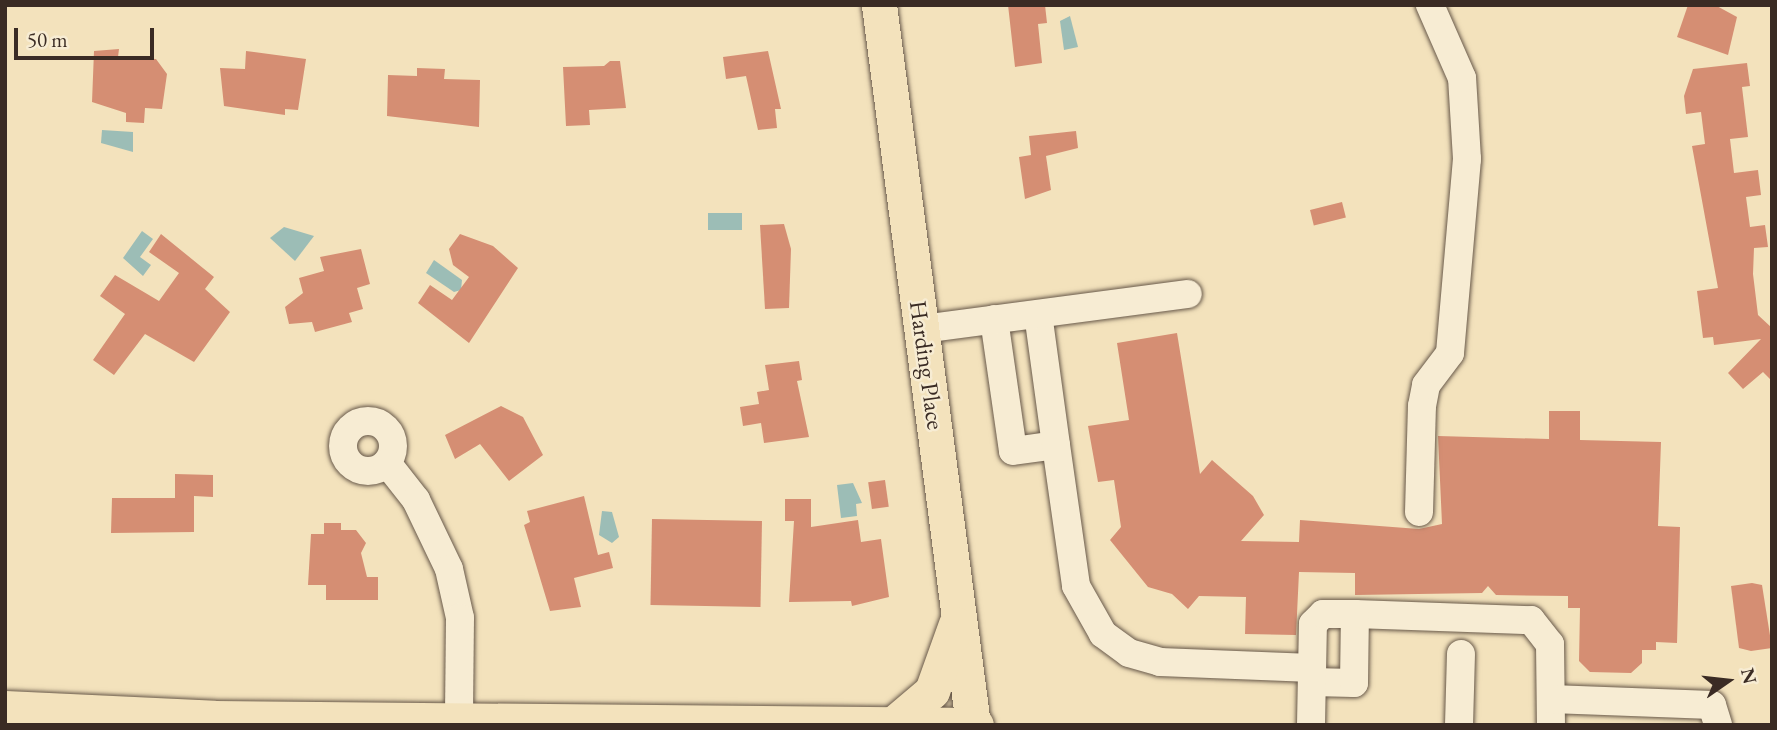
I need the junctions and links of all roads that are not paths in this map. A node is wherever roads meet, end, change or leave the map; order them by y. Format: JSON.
{"nodes":[{"id":1,"x":879,"y":5,"type":"edge"},
{"id":2,"x":1430,"y":5,"type":"edge"},
{"id":3,"x":1188,"y":295,"type":"dead end"},
{"id":4,"x":1038,"y":314,"type":"junction"},
{"id":5,"x":994,"y":319,"type":"junction"},
{"id":6,"x":922,"y":329,"type":"junction"},
{"id":7,"x":1056,"y":445,"type":"junction"},
{"id":8,"x":387,"y":463,"type":"dead end"},
{"id":9,"x":1419,"y":512,"type":"dead end"},
{"id":10,"x":959,"y":611,"type":"junction"},
{"id":11,"x":1355,"y":614,"type":"junction"},
{"id":12,"x":1461,"y":654,"type":"dead end"},
{"id":13,"x":1312,"y":675,"type":"junction"},
{"id":14,"x":5,"y":708,"type":"edge"},
{"id":15,"x":1551,"y":712,"type":"edge"},
{"id":16,"x":70,"y":720,"type":"edge"},
{"id":17,"x":459,"y":720,"type":"junction"},
{"id":18,"x":502,"y":723,"type":"edge"},
{"id":19,"x":645,"y":723,"type":"edge"},
{"id":20,"x":803,"y":724,"type":"edge"},
{"id":21,"x":893,"y":724,"type":"edge"},
{"id":22,"x":975,"y":725,"type":"edge"},
{"id":23,"x":1311,"y":725,"type":"edge"},
{"id":24,"x":1460,"y":725,"type":"edge"},
{"id":25,"x":1718,"y":725,"type":"edge"}],
"edges":[{"from":1,"to":6,"type":"main road","name":"Harding Place"},
{"from":2,"to":9,"type":"street"},
{"from":3,"to":4,"type":"street"},
{"from":4,"to":5,"type":"street"},
{"from":4,"to":7,"type":"street"},
{"from":5,"to":6,"type":"street"},
{"from":5,"to":7,"type":"street"},
{"from":6,"to":10,"type":"main road","name":"Harding Place"},
{"from":7,"to":13,"type":"street"},
{"from":8,"to":17,"type":"street"},
{"from":10,"to":21,"type":"main road"},
{"from":10,"to":22,"type":"main road","name":"Harding Place"},
{"from":11,"to":13,"type":"street"},
{"from":11,"to":13,"type":"street"},
{"from":11,"to":15,"type":"street"},
{"from":12,"to":24,"type":"street"},
{"from":13,"to":23,"type":"street"},
{"from":14,"to":16,"type":"main road"},
{"from":15,"to":25,"type":"street"},
{"from":16,"to":17,"type":"main road"},
{"from":17,"to":18,"type":"main road"},
{"from":18,"to":19,"type":"main road"},
{"from":19,"to":20,"type":"main road"},
{"from":20,"to":21,"type":"main road"},
{"from":21,"to":22,"type":"main road"}]}
